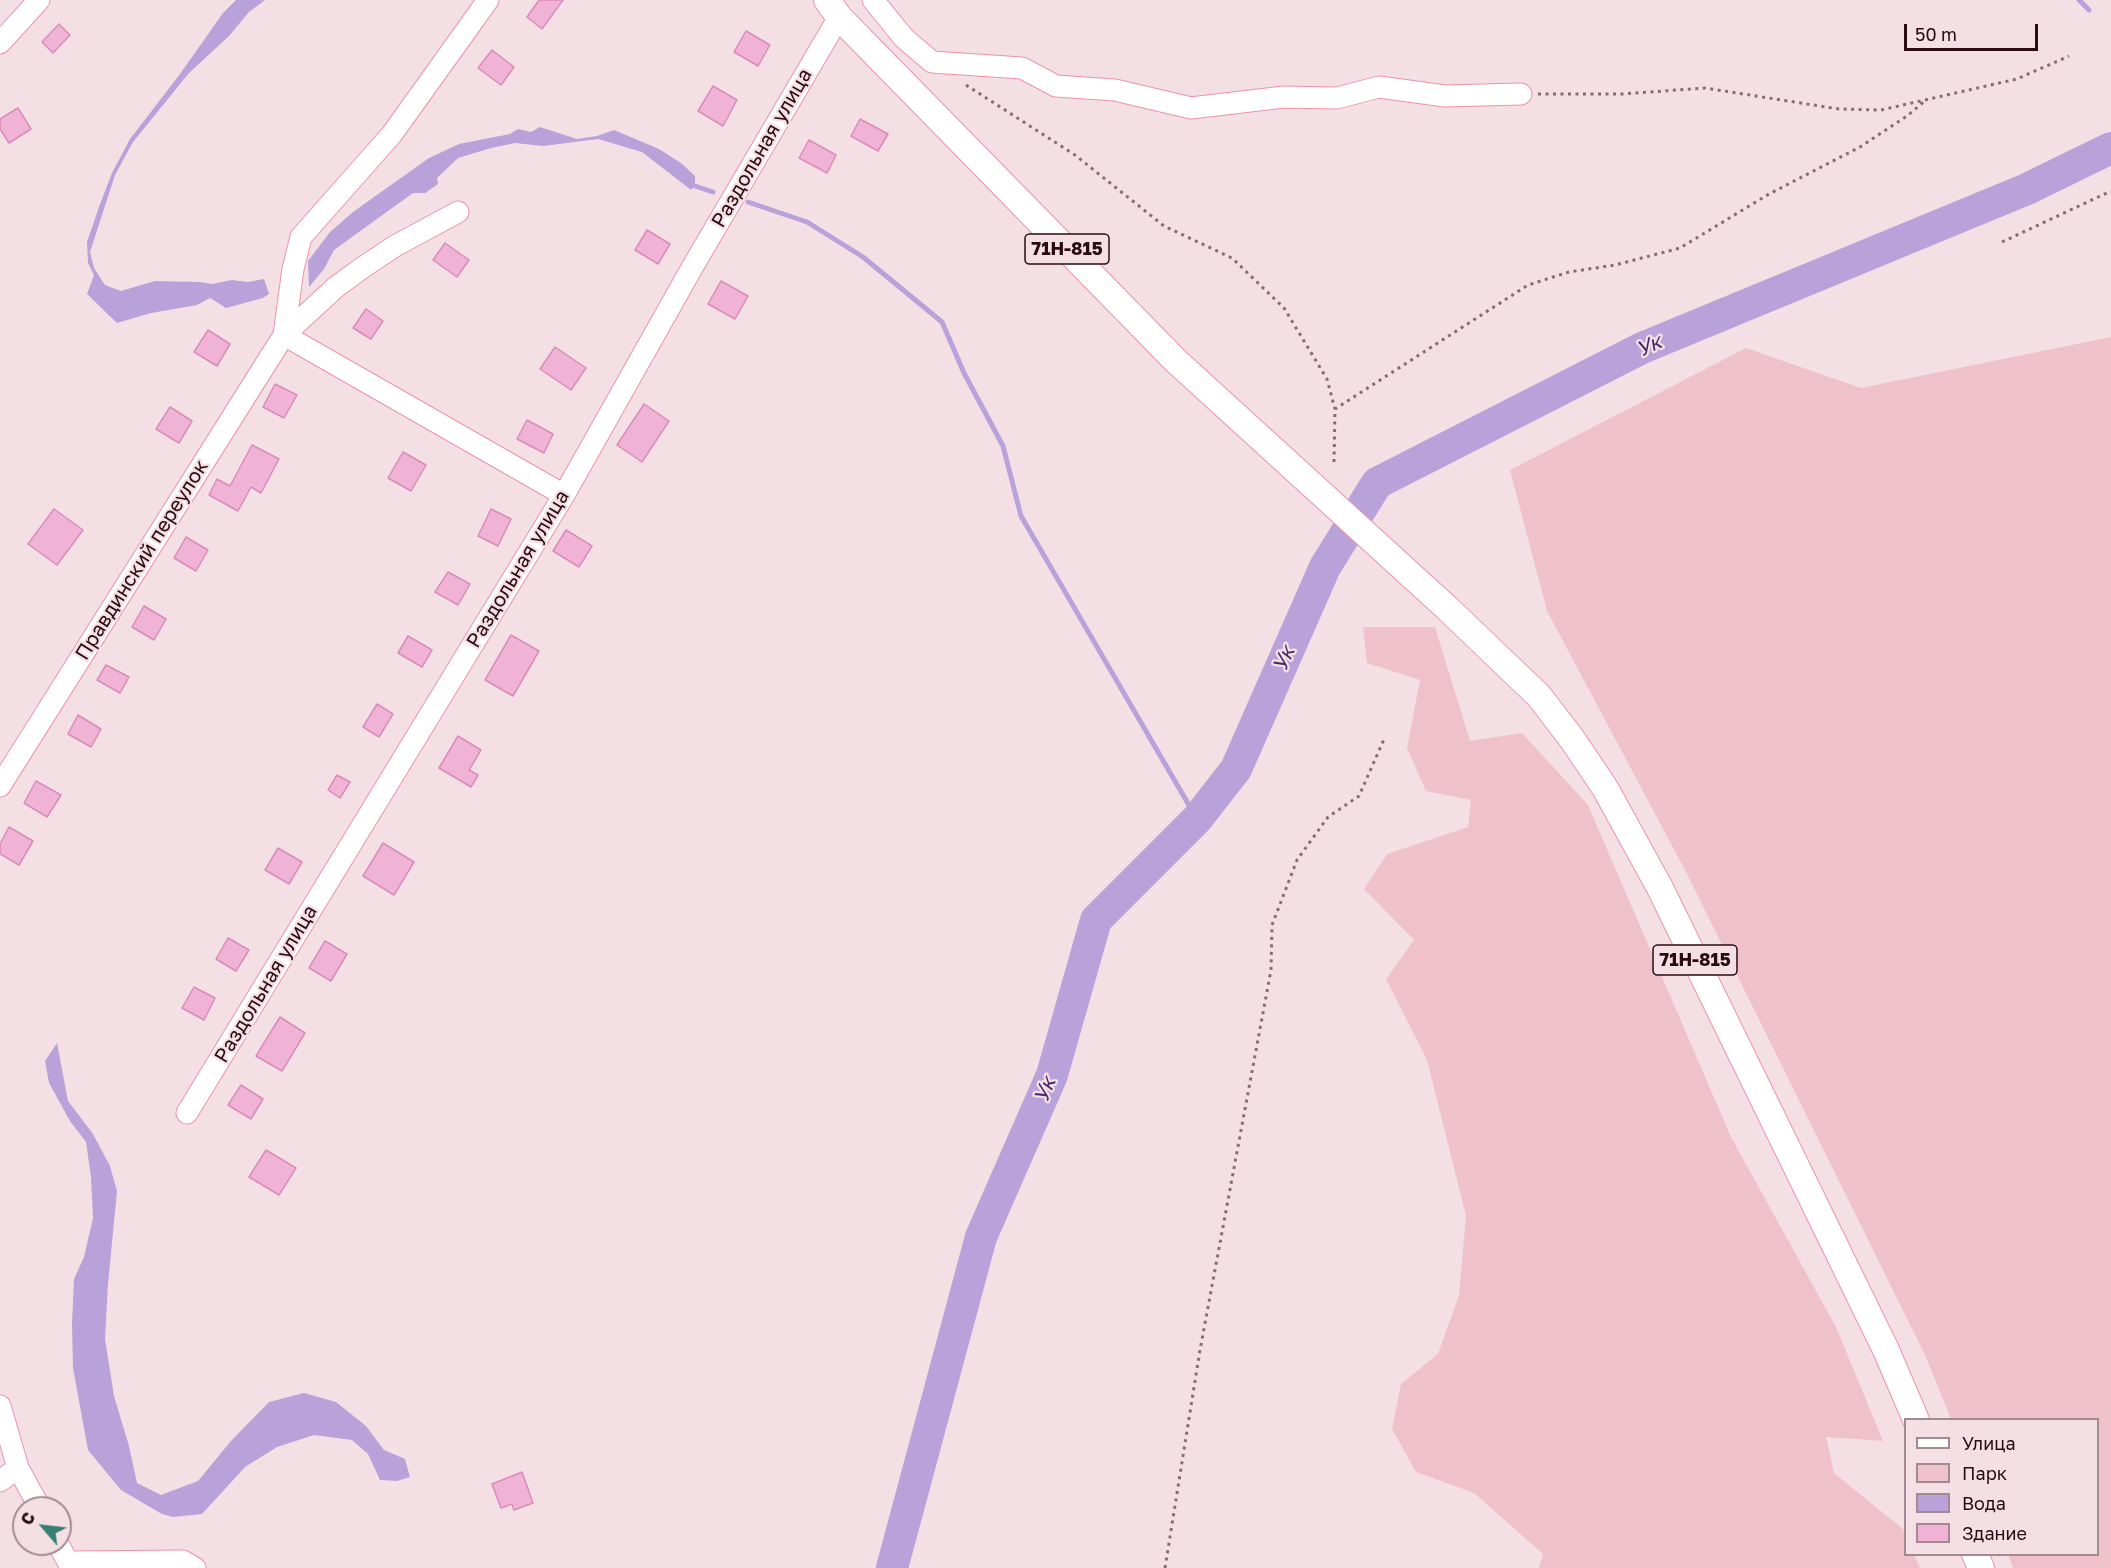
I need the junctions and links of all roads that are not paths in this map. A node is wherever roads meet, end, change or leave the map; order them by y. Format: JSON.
{"nodes":[{"id":1,"x":39,"y":0,"type":"edge"},
{"id":2,"x":488,"y":0,"type":"edge"},
{"id":3,"x":873,"y":0,"type":"edge"},
{"id":4,"x":833,"y":8,"type":"edge"},
{"id":5,"x":0,"y":43,"type":"edge"},
{"id":6,"x":1521,"y":94,"type":"road end"},
{"id":7,"x":458,"y":212,"type":"dead end"},
{"id":8,"x":284,"y":335,"type":"junction"},
{"id":9,"x":564,"y":495,"type":"junction"},
{"id":10,"x":2,"y":780,"type":"edge"},
{"id":11,"x":187,"y":1113,"type":"dead end"},
{"id":12,"x":0,"y":1406,"type":"edge"},
{"id":13,"x":1916,"y":1418,"type":"edge"},
{"id":14,"x":18,"y":1468,"type":"junction"},
{"id":15,"x":0,"y":1481,"type":"edge"},
{"id":16,"x":33,"y":1496,"type":"edge"},
{"id":17,"x":65,"y":1558,"type":"edge"},
{"id":18,"x":195,"y":1568,"type":"edge"}],
"edges":[{"from":1,"to":5,"type":"street"},
{"from":2,"to":8,"type":"street","name":"Правдинский переулок"},
{"from":3,"to":6,"type":"street"},
{"from":4,"to":9,"type":"street","name":"Раздольная улица"},
{"from":4,"to":13,"type":"main road","number":"71Н-815"},
{"from":7,"to":8,"type":"street"},
{"from":8,"to":9,"type":"street"},
{"from":8,"to":10,"type":"street","name":"Правдинский переулок"},
{"from":9,"to":11,"type":"street","name":"Раздольная улица"},
{"from":12,"to":14,"type":"street"},
{"from":14,"to":15,"type":"street"},
{"from":14,"to":16,"type":"street"},
{"from":17,"to":18,"type":"street"}]}
